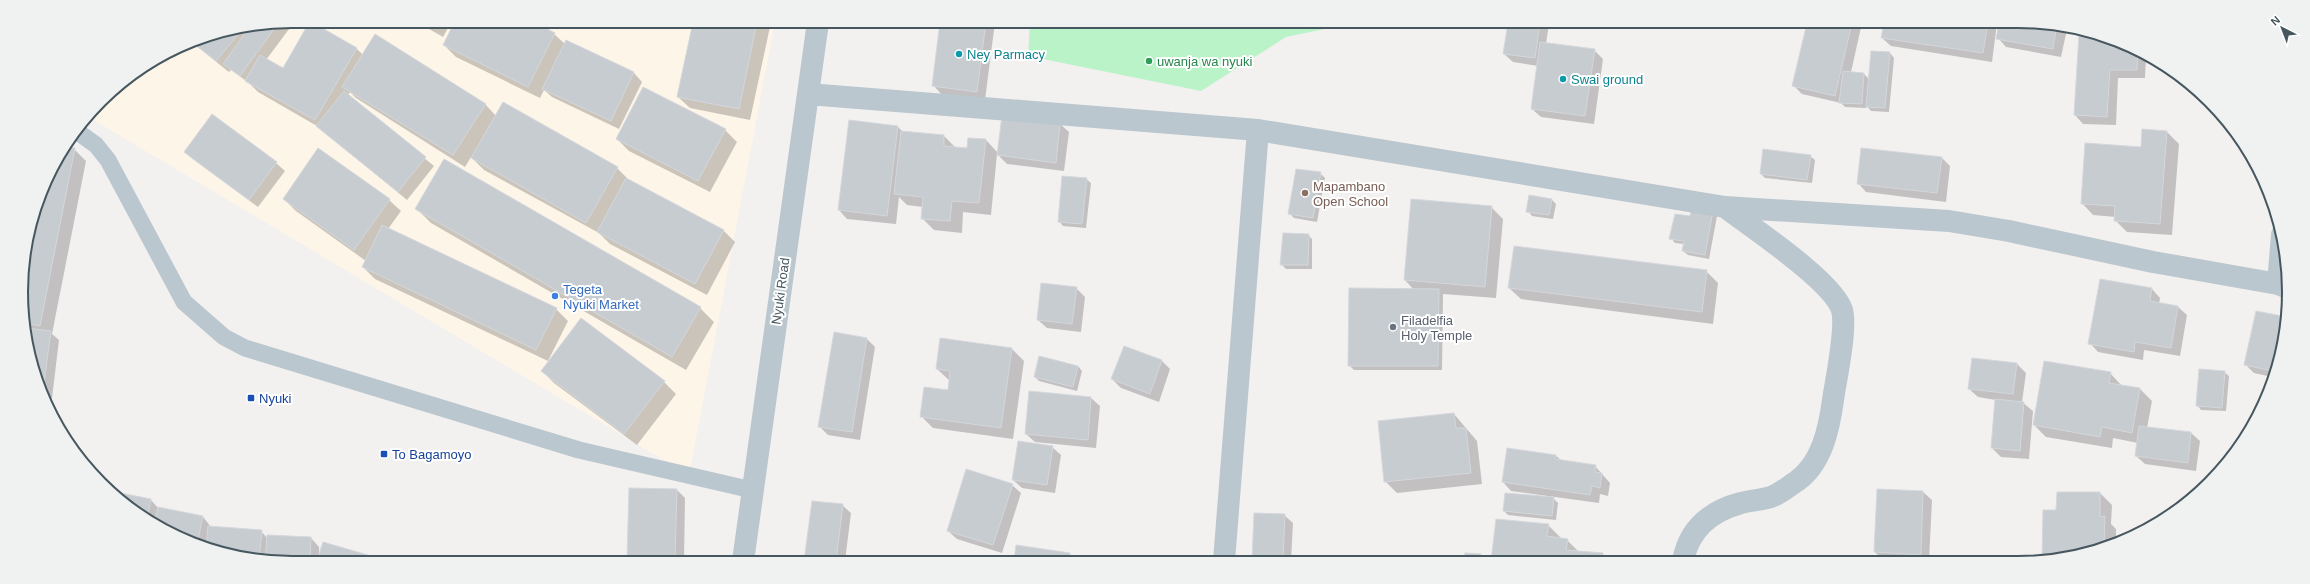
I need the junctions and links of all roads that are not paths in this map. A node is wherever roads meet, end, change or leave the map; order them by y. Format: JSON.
{"nodes":[{"id":1,"x":817,"y":28,"type":"edge"},
{"id":2,"x":808,"y":94,"type":"junction"},
{"id":3,"x":1258,"y":130,"type":"junction"},
{"id":4,"x":81,"y":134,"type":"edge"},
{"id":5,"x":1725,"y":207,"type":"junction"},
{"id":6,"x":2282,"y":286,"type":"edge"},
{"id":7,"x":752,"y":490,"type":"junction"},
{"id":8,"x":744,"y":556,"type":"edge"},
{"id":9,"x":1224,"y":556,"type":"edge"},
{"id":10,"x":1685,"y":556,"type":"edge"}],
"edges":[{"from":1,"to":2,"type":"street","name":"Nyuki Road"},
{"from":2,"to":3,"type":"street"},
{"from":2,"to":7,"type":"street","name":"Nyuki Road"},
{"from":3,"to":5,"type":"street"},
{"from":3,"to":9,"type":"street"},
{"from":4,"to":7,"type":"lane"},
{"from":5,"to":6,"type":"street"},
{"from":5,"to":10,"type":"street"},
{"from":7,"to":8,"type":"street","name":"Nyuki Road"}]}
